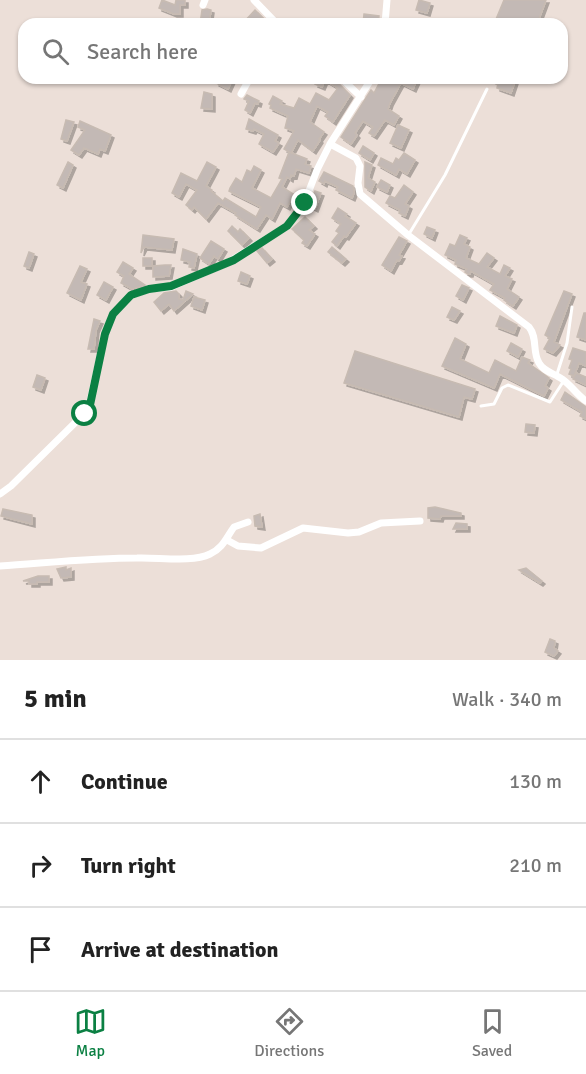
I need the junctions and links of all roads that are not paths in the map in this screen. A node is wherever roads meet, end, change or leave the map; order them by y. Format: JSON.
{"nodes":[{"id":1,"x":254,"y":0,"type":"edge"},
{"id":2,"x":387,"y":0,"type":"edge"},
{"id":3,"x":271,"y":18,"type":"edge"},
{"id":4,"x":386,"y":18,"type":"edge"},
{"id":5,"x":247,"y":84,"type":"edge"},
{"id":6,"x":347,"y":84,"type":"edge"},
{"id":7,"x":369,"y":84,"type":"edge"},
{"id":8,"x":487,"y":89,"type":"dead end"},
{"id":9,"x":241,"y":94,"type":"dead end"},
{"id":10,"x":361,"y":97,"type":"junction"},
{"id":11,"x":330,"y":144,"type":"junction"},
{"id":12,"x":408,"y":235,"type":"junction"},
{"id":13,"x":572,"y":307,"type":"dead end"},
{"id":14,"x":556,"y":376,"type":"junction"},
{"id":15,"x":564,"y":381,"type":"junction"},
{"id":16,"x":586,"y":401,"type":"edge"},
{"id":17,"x":481,"y":406,"type":"dead end"},
{"id":18,"x":0,"y":494,"type":"edge"},
{"id":19,"x":420,"y":521,"type":"dead end"},
{"id":20,"x":248,"y":522,"type":"dead end"},
{"id":21,"x":227,"y":540,"type":"junction"},
{"id":22,"x":0,"y":566,"type":"edge"}],
"edges":[{"from":1,"to":3,"type":"street"},
{"from":2,"to":4,"type":"street"},
{"from":5,"to":9,"type":"street"},
{"from":6,"to":10,"type":"street"},
{"from":7,"to":10,"type":"street"},
{"from":8,"to":12,"type":"lane"},
{"from":10,"to":11,"type":"street"},
{"from":11,"to":12,"type":"street"},
{"from":11,"to":18,"type":"street"},
{"from":12,"to":14,"type":"street"},
{"from":13,"to":14,"type":"lane"},
{"from":14,"to":15,"type":"street"},
{"from":15,"to":16,"type":"street"},
{"from":15,"to":17,"type":"lane"},
{"from":19,"to":21,"type":"street"},
{"from":20,"to":21,"type":"street"},
{"from":21,"to":22,"type":"street"}]}
